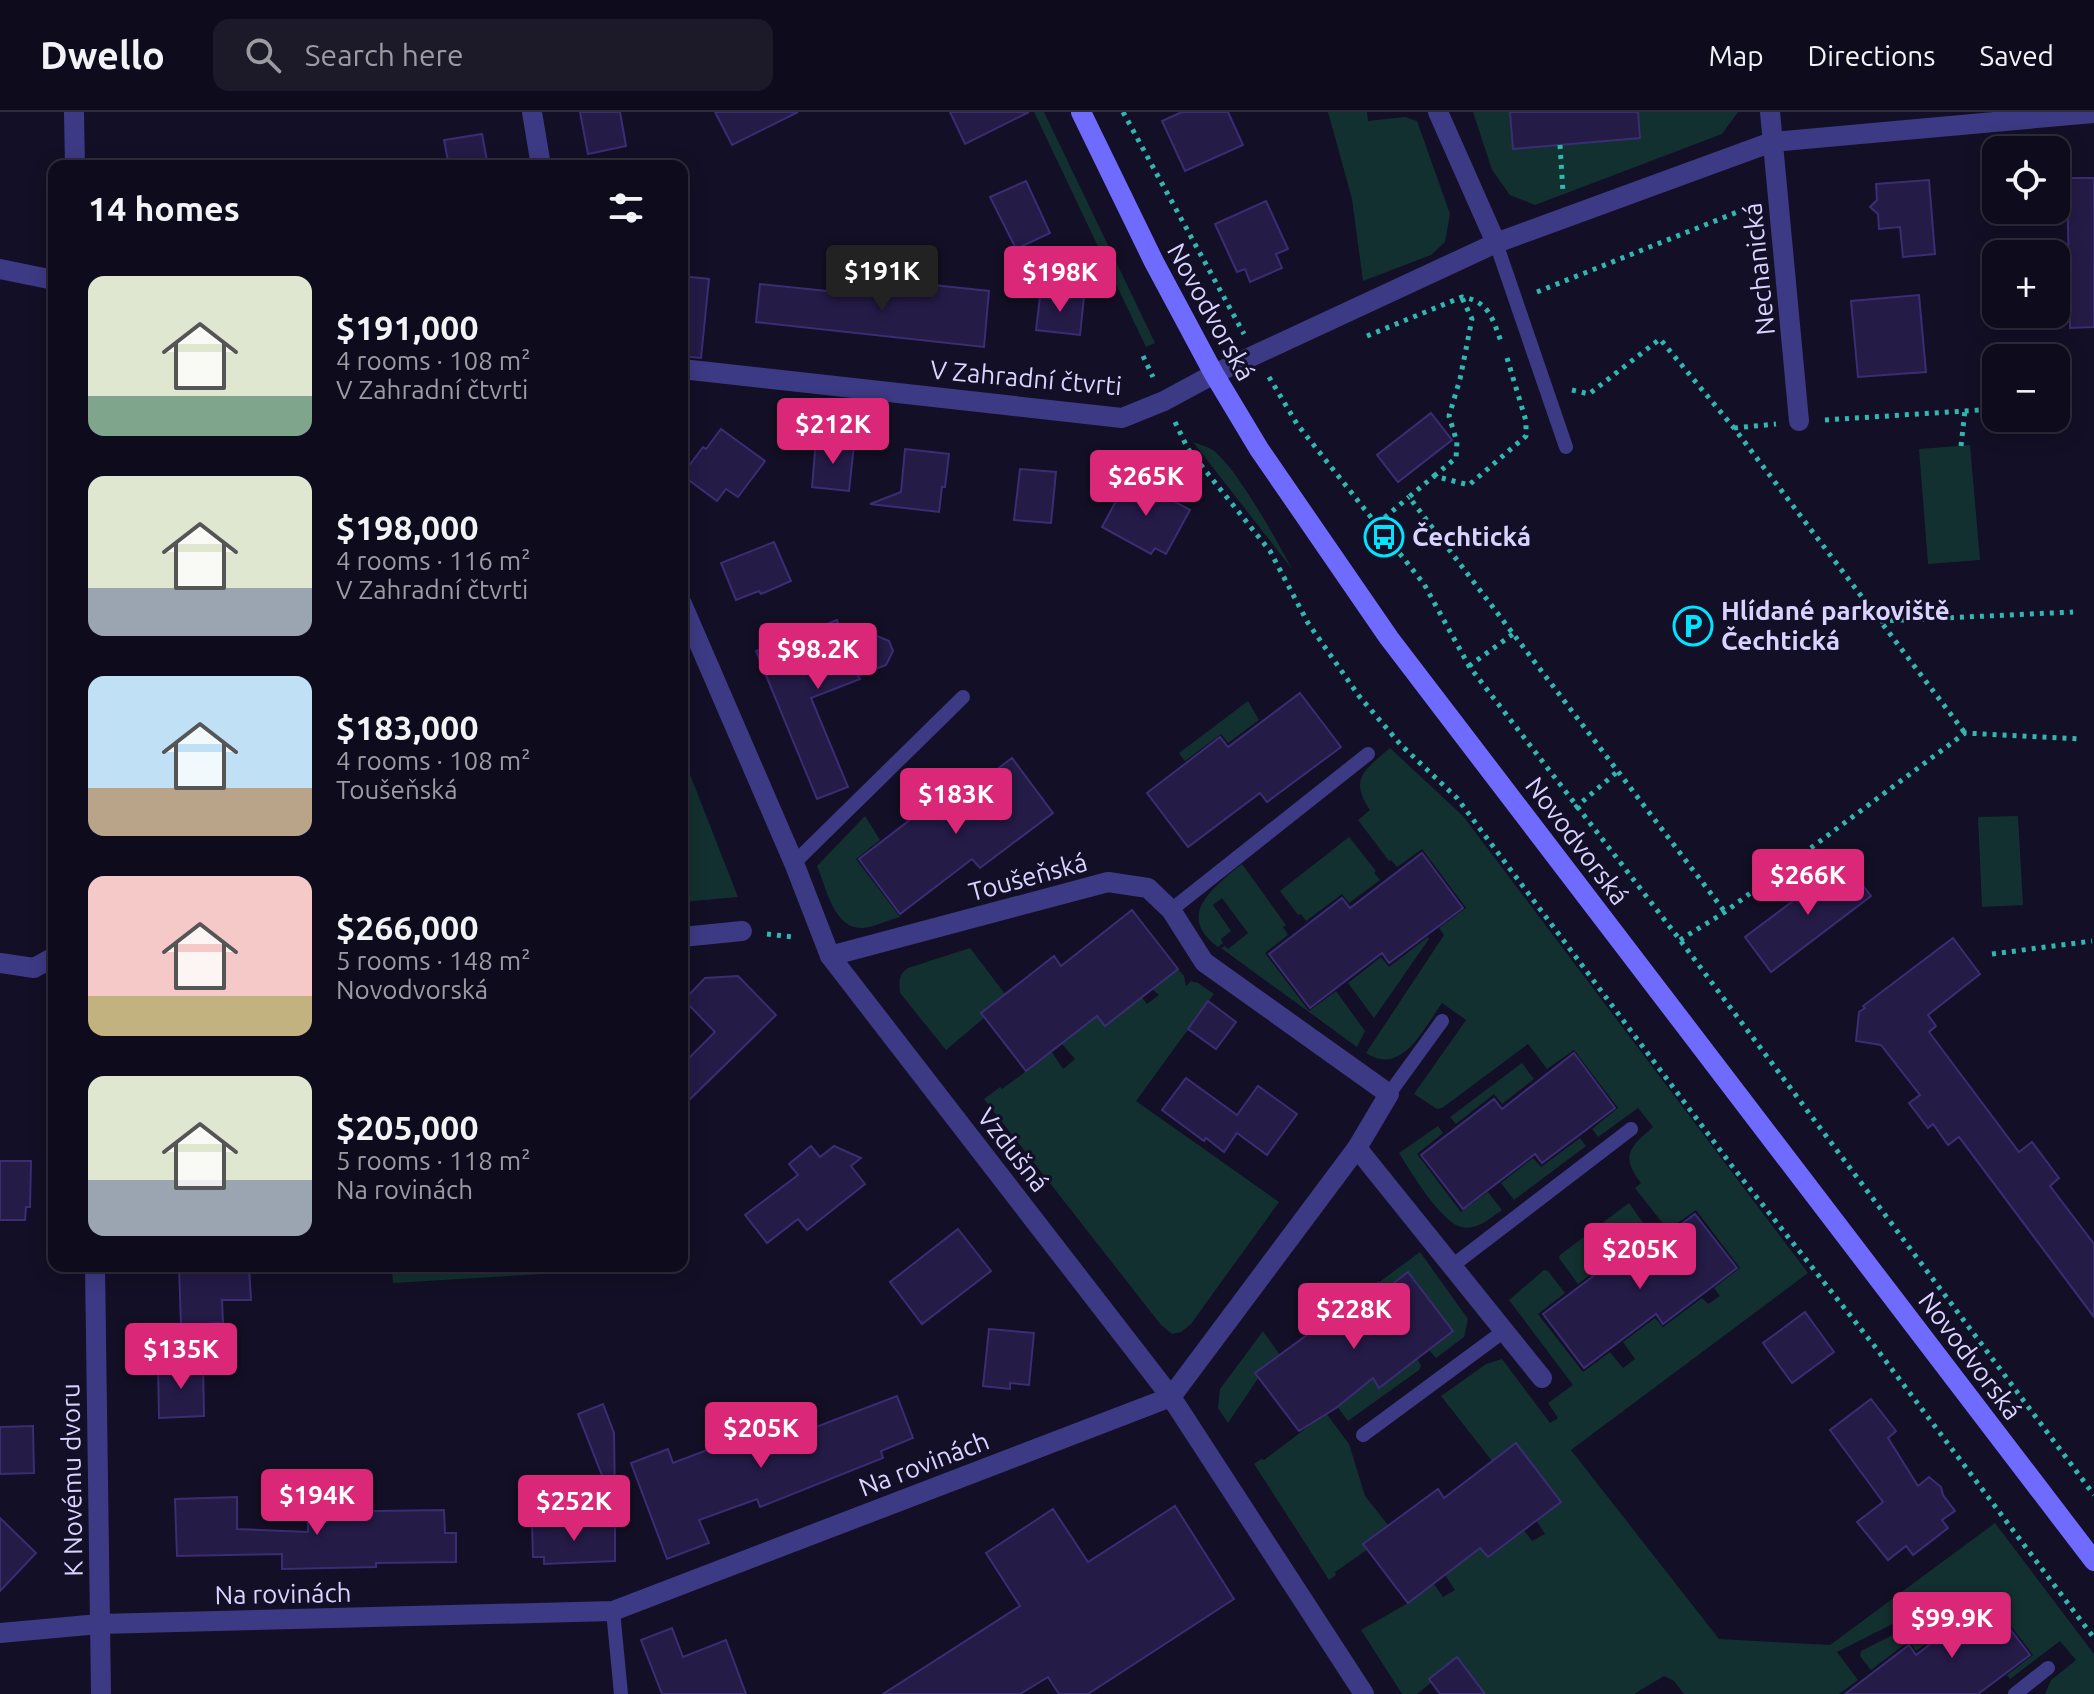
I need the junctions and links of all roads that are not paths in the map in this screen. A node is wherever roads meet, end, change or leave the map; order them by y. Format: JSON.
{"nodes":[{"id":1,"x":74,"y":112,"type":"edge"},
{"id":2,"x":532,"y":112,"type":"edge"},
{"id":3,"x":1081,"y":112,"type":"edge"},
{"id":4,"x":1438,"y":112,"type":"edge"},
{"id":5,"x":1770,"y":112,"type":"edge"},
{"id":6,"x":2094,"y":113,"type":"edge"},
{"id":7,"x":1772,"y":142,"type":"junction"},
{"id":8,"x":75,"y":160,"type":"edge"},
{"id":9,"x":540,"y":160,"type":"edge"},
{"id":10,"x":1496,"y":243,"type":"junction"},
{"id":11,"x":0,"y":269,"type":"edge"},
{"id":12,"x":48,"y":279,"type":"edge"},
{"id":13,"x":688,"y":370,"type":"edge"},
{"id":14,"x":1214,"y":374,"type":"junction"},
{"id":15,"x":1799,"y":421,"type":"road end"},
{"id":16,"x":1566,"y":447,"type":"dead end"},
{"id":17,"x":688,"y":618,"type":"edge"},
{"id":18,"x":963,"y":697,"type":"dead end"},
{"id":19,"x":1368,"y":754,"type":"dead end"},
{"id":20,"x":794,"y":863,"type":"junction"},
{"id":21,"x":1171,"y":910,"type":"junction"},
{"id":22,"x":742,"y":931,"type":"road end"},
{"id":23,"x":688,"y":936,"type":"edge"},
{"id":24,"x":830,"y":956,"type":"junction"},
{"id":25,"x":48,"y":960,"type":"edge"},
{"id":26,"x":0,"y":963,"type":"edge"},
{"id":27,"x":1442,"y":1021,"type":"dead end"},
{"id":28,"x":1389,"y":1094,"type":"junction"},
{"id":29,"x":1631,"y":1129,"type":"dead end"},
{"id":30,"x":1357,"y":1148,"type":"junction"},
{"id":31,"x":1452,"y":1266,"type":"junction"},
{"id":32,"x":95,"y":1272,"type":"edge"},
{"id":33,"x":1504,"y":1331,"type":"junction"},
{"id":34,"x":1542,"y":1378,"type":"dead end"},
{"id":35,"x":1171,"y":1397,"type":"junction"},
{"id":36,"x":1363,"y":1435,"type":"dead end"},
{"id":37,"x":2094,"y":1561,"type":"edge"},
{"id":38,"x":613,"y":1611,"type":"junction"},
{"id":39,"x":99,"y":1624,"type":"junction"},
{"id":40,"x":0,"y":1633,"type":"edge"},
{"id":41,"x":2048,"y":1668,"type":"dead end"},
{"id":42,"x":101,"y":1694,"type":"edge"},
{"id":43,"x":621,"y":1694,"type":"edge"},
{"id":44,"x":1364,"y":1694,"type":"edge"},
{"id":45,"x":2015,"y":1694,"type":"edge"}],
"edges":[{"from":1,"to":8,"type":"street"},
{"from":2,"to":9,"type":"street"},
{"from":3,"to":14,"type":"main road","name":"Novodvorská"},
{"from":4,"to":10,"type":"street"},
{"from":5,"to":7,"type":"street","name":"Nechanická"},
{"from":6,"to":7,"type":"street"},
{"from":7,"to":10,"type":"street"},
{"from":7,"to":15,"type":"street","name":"Nechanická"},
{"from":10,"to":14,"type":"street"},
{"from":10,"to":16,"type":"lane"},
{"from":11,"to":12,"type":"street"},
{"from":13,"to":14,"type":"street","name":"V Zahradní čtvrti"},
{"from":14,"to":37,"type":"main road","name":"Novodvorská"},
{"from":17,"to":20,"type":"street","name":"Vzdušná"},
{"from":18,"to":20,"type":"lane"},
{"from":19,"to":21,"type":"lane"},
{"from":20,"to":24,"type":"street","name":"Vzdušná"},
{"from":21,"to":24,"type":"street","name":"Toušeňská"},
{"from":21,"to":28,"type":"street","name":"Toušeňská"},
{"from":22,"to":23,"type":"street"},
{"from":24,"to":35,"type":"street","name":"Vzdušná"},
{"from":25,"to":26,"type":"street"},
{"from":27,"to":28,"type":"lane"},
{"from":28,"to":30,"type":"street"},
{"from":29,"to":31,"type":"lane"},
{"from":30,"to":31,"type":"street"},
{"from":30,"to":35,"type":"street"},
{"from":31,"to":33,"type":"street"},
{"from":32,"to":39,"type":"street","name":"K Novému dvoru"},
{"from":33,"to":34,"type":"street"},
{"from":33,"to":36,"type":"lane"},
{"from":35,"to":38,"type":"street","name":"Na rovinách"},
{"from":35,"to":44,"type":"street","name":"Vzdušná"},
{"from":38,"to":39,"type":"street","name":"Na rovinách"},
{"from":38,"to":43,"type":"lane"},
{"from":39,"to":40,"type":"street","name":"Na rovinách"},
{"from":39,"to":42,"type":"street","name":"K Novému dvoru"},
{"from":41,"to":45,"type":"lane"}]}
